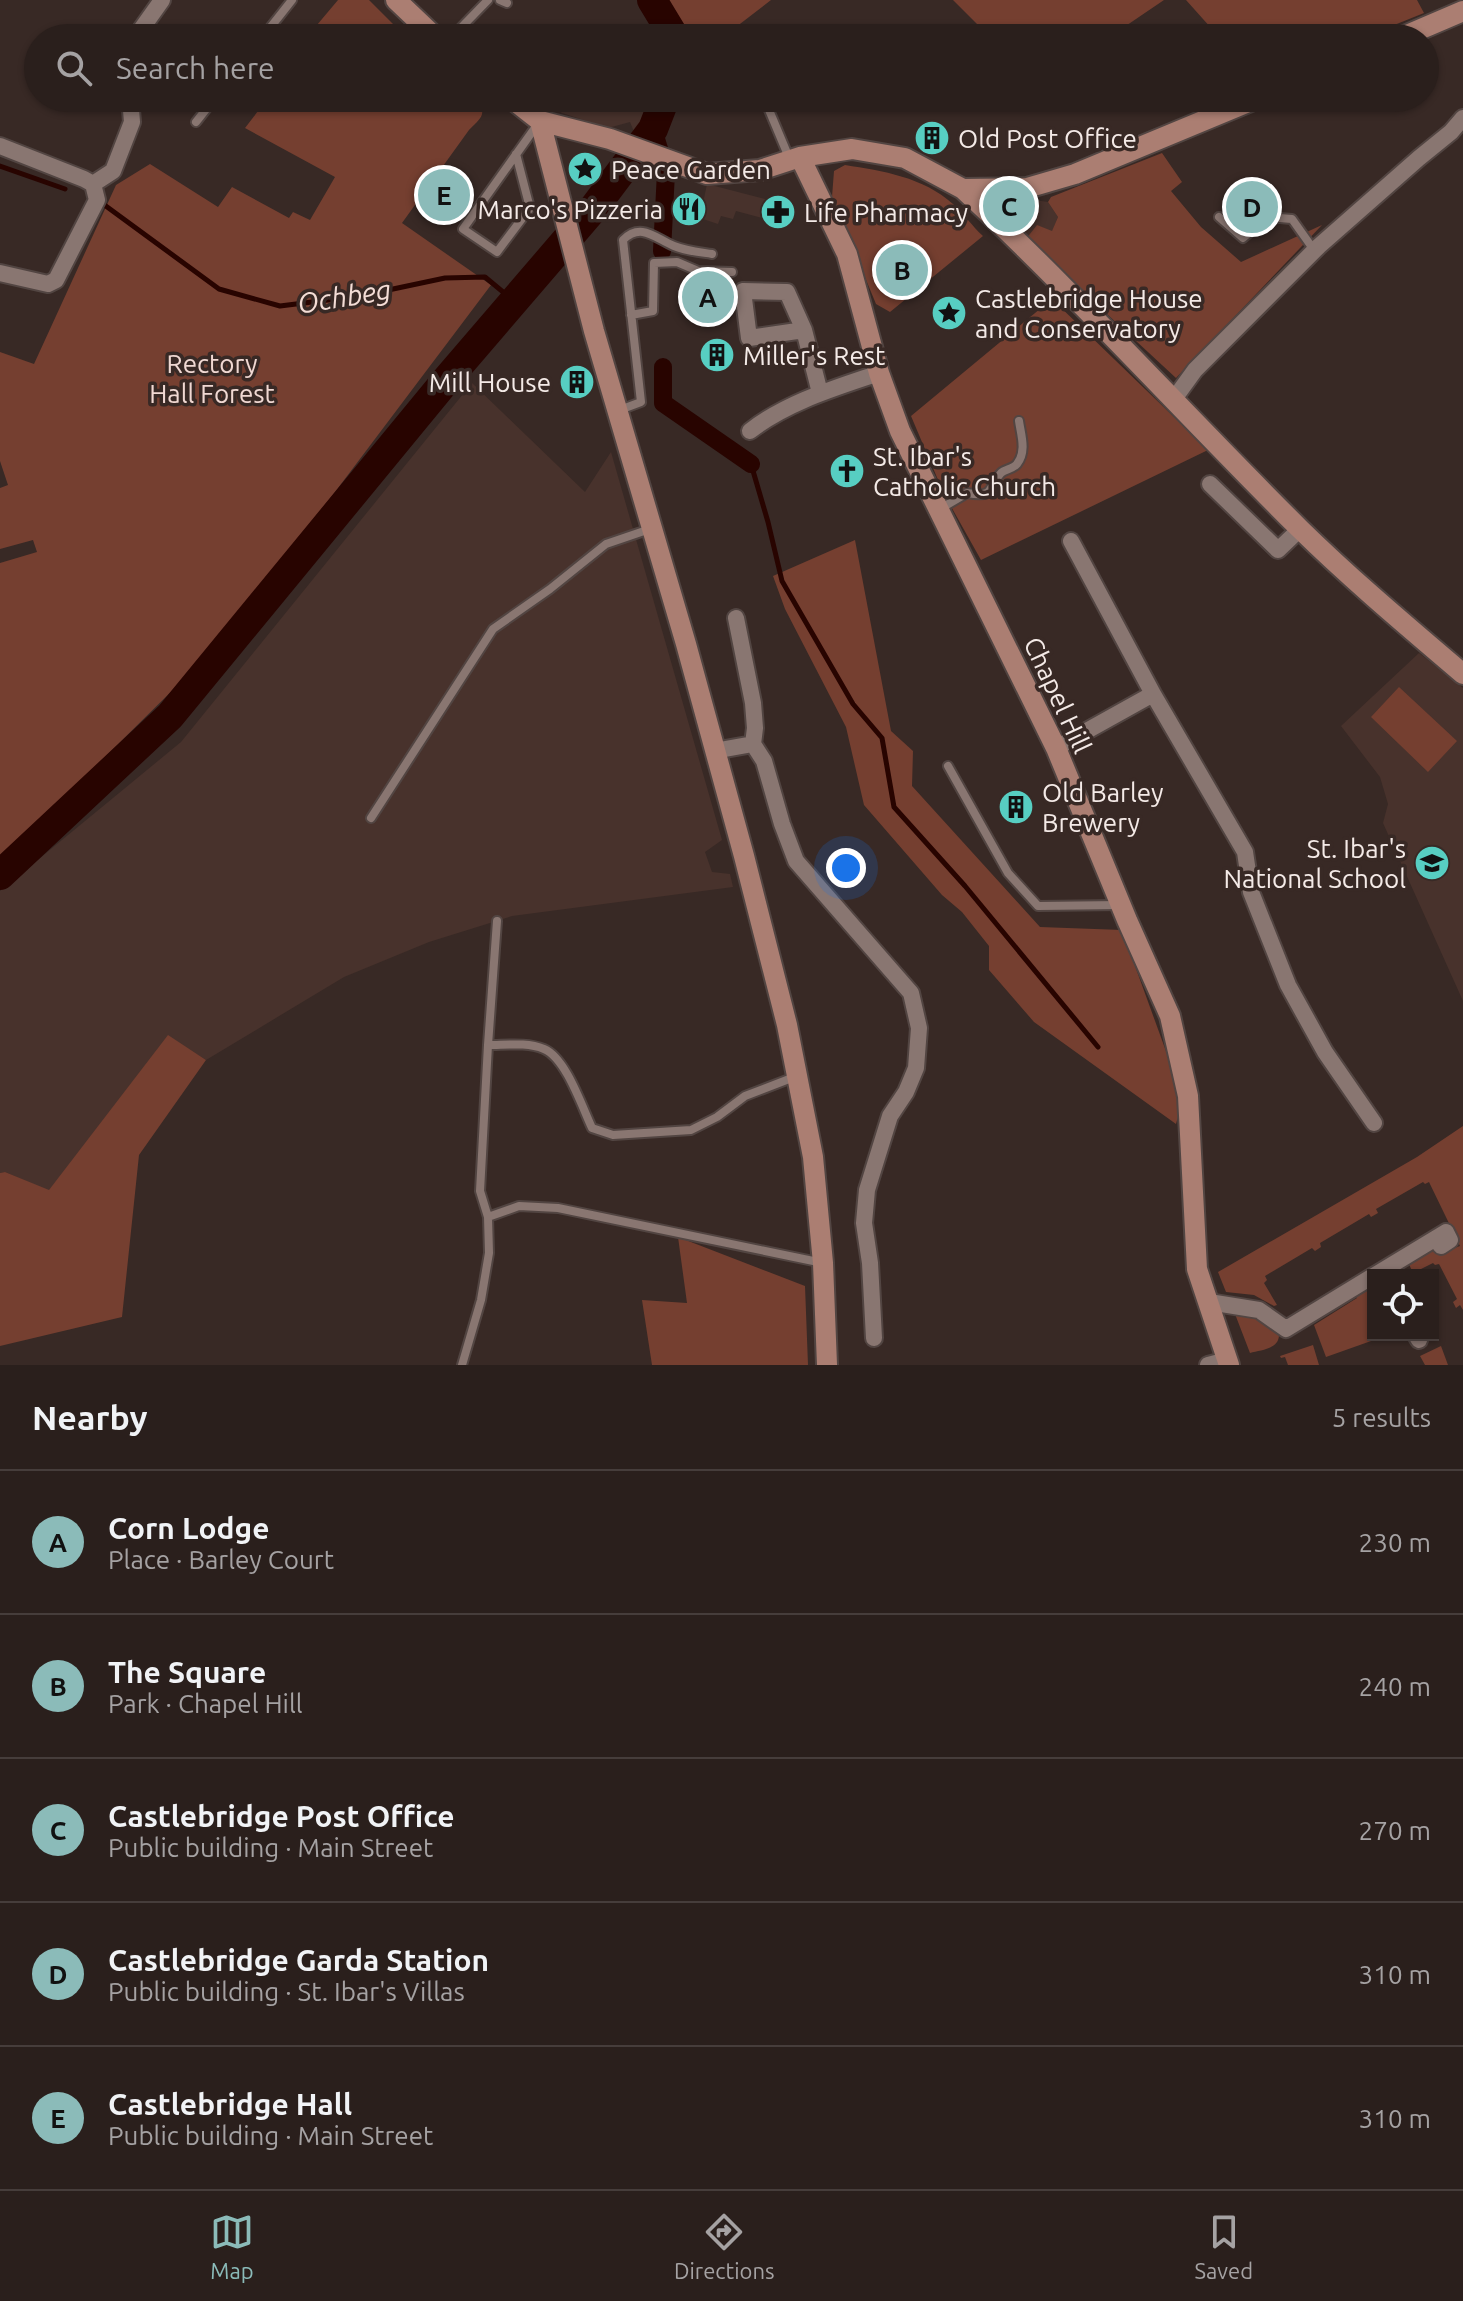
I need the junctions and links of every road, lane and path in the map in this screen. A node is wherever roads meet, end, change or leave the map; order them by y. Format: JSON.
{"nodes":[{"id":1,"x":162,"y":0,"type":"edge"},
{"id":2,"x":292,"y":0,"type":"edge"},
{"id":3,"x":396,"y":0,"type":"edge"},
{"id":4,"x":488,"y":0,"type":"edge"},
{"id":5,"x":1463,"y":11,"type":"edge"},
{"id":6,"x":145,"y":24,"type":"edge"},
{"id":7,"x":273,"y":24,"type":"edge"},
{"id":8,"x":421,"y":24,"type":"edge"},
{"id":9,"x":465,"y":24,"type":"edge"},
{"id":10,"x":1433,"y":24,"type":"edge"},
{"id":11,"x":131,"y":112,"type":"edge"},
{"id":12,"x":204,"y":112,"type":"edge"},
{"id":13,"x":529,"y":112,"type":"edge"},
{"id":14,"x":771,"y":112,"type":"edge"},
{"id":15,"x":1224,"y":112,"type":"edge"},
{"id":16,"x":1463,"y":118,"type":"edge"},
{"id":17,"x":540,"y":121,"type":"junction"},
{"id":18,"x":196,"y":122,"type":"dead end"},
{"id":19,"x":0,"y":146,"type":"edge"},
{"id":20,"x":516,"y":154,"type":"junction"},
{"id":21,"x":795,"y":159,"type":"junction"},
{"id":22,"x":93,"y":184,"type":"junction"},
{"id":23,"x":963,"y":189,"type":"junction"},
{"id":24,"x":1219,"y":217,"type":"dead end"},
{"id":25,"x":1315,"y":250,"type":"junction"},
{"id":26,"x":712,"y":254,"type":"dead end"},
{"id":27,"x":732,"y":272,"type":"dead end"},
{"id":28,"x":0,"y":273,"type":"edge"},
{"id":29,"x":631,"y":315,"type":"junction"},
{"id":30,"x":804,"y":330,"type":"dead end"},
{"id":31,"x":879,"y":373,"type":"junction"},
{"id":32,"x":820,"y":393,"type":"junction"},
{"id":33,"x":1174,"y":399,"type":"junction"},
{"id":34,"x":616,"y":411,"type":"junction"},
{"id":35,"x":1019,"y":421,"type":"dead end"},
{"id":36,"x":750,"y":431,"type":"dead end"},
{"id":37,"x":1210,"y":484,"type":"dead end"},
{"id":38,"x":939,"y":510,"type":"junction"},
{"id":39,"x":651,"y":529,"type":"junction"},
{"id":40,"x":1300,"y":529,"type":"junction"},
{"id":41,"x":1071,"y":541,"type":"dead end"},
{"id":42,"x":736,"y":618,"type":"dead end"},
{"id":43,"x":1463,"y":674,"type":"edge"},
{"id":44,"x":1153,"y":694,"type":"junction"},
{"id":45,"x":753,"y":744,"type":"junction"},
{"id":46,"x":1056,"y":748,"type":"junction"},
{"id":47,"x":714,"y":751,"type":"junction"},
{"id":48,"x":948,"y":766,"type":"dead end"},
{"id":49,"x":371,"y":818,"type":"dead end"},
{"id":50,"x":1121,"y":905,"type":"junction"},
{"id":51,"x":497,"y":921,"type":"dead end"},
{"id":52,"x":488,"y":1045,"type":"junction"},
{"id":53,"x":798,"y":1075,"type":"junction"},
{"id":54,"x":1374,"y":1123,"type":"dead end"},
{"id":55,"x":488,"y":1217,"type":"junction"},
{"id":56,"x":1436,"y":1239,"type":"dead end"},
{"id":57,"x":823,"y":1263,"type":"junction"},
{"id":58,"x":1388,"y":1269,"type":"edge"},
{"id":59,"x":1367,"y":1282,"type":"edge"},
{"id":60,"x":1209,"y":1302,"type":"junction"},
{"id":61,"x":874,"y":1338,"type":"dead end"},
{"id":62,"x":1221,"y":1363,"type":"edge"},
{"id":63,"x":462,"y":1365,"type":"edge"},
{"id":64,"x":827,"y":1365,"type":"edge"}],
"edges":[{"from":1,"to":6,"type":"street"},
{"from":2,"to":7,"type":"lane"},
{"from":3,"to":8,"type":"street"},
{"from":4,"to":9,"type":"lane"},
{"from":5,"to":10,"type":"street"},
{"from":11,"to":22,"type":"street"},
{"from":12,"to":18,"type":"lane"},
{"from":13,"to":17,"type":"street"},
{"from":14,"to":21,"type":"lane"},
{"from":15,"to":23,"type":"street"},
{"from":16,"to":25,"type":"street"},
{"from":17,"to":20,"type":"lane"},
{"from":17,"to":21,"type":"street"},
{"from":17,"to":34,"type":"street"},
{"from":19,"to":22,"type":"street"},
{"from":20,"to":20,"type":"lane"},
{"from":21,"to":23,"type":"street"},
{"from":21,"to":31,"type":"street","name":"Chapel Hill"},
{"from":22,"to":28,"type":"street"},
{"from":23,"to":33,"type":"street"},
{"from":24,"to":25,"type":"lane"},
{"from":25,"to":33,"type":"street"},
{"from":26,"to":29,"type":"lane"},
{"from":27,"to":29,"type":"lane"},
{"from":29,"to":34,"type":"lane"},
{"from":30,"to":32,"type":"street"},
{"from":31,"to":32,"type":"street"},
{"from":31,"to":38,"type":"street","name":"Chapel Hill"},
{"from":32,"to":36,"type":"street"},
{"from":33,"to":40,"type":"street"},
{"from":34,"to":39,"type":"street"},
{"from":35,"to":38,"type":"lane"},
{"from":37,"to":40,"type":"street"},
{"from":38,"to":46,"type":"street","name":"Chapel Hill"},
{"from":39,"to":47,"type":"street"},
{"from":39,"to":49,"type":"lane"},
{"from":40,"to":43,"type":"street"},
{"from":41,"to":44,"type":"street"},
{"from":42,"to":45,"type":"street"},
{"from":44,"to":46,"type":"street"},
{"from":44,"to":54,"type":"street"},
{"from":45,"to":47,"type":"street"},
{"from":45,"to":61,"type":"street"},
{"from":46,"to":50,"type":"street","name":"Chapel Hill"},
{"from":47,"to":53,"type":"street"},
{"from":48,"to":50,"type":"lane"},
{"from":50,"to":60,"type":"street","name":"Chapel Hill"},
{"from":51,"to":52,"type":"lane"},
{"from":52,"to":53,"type":"lane"},
{"from":52,"to":55,"type":"lane"},
{"from":53,"to":57,"type":"street"},
{"from":55,"to":57,"type":"lane"},
{"from":55,"to":63,"type":"lane"},
{"from":56,"to":58,"type":"street"},
{"from":57,"to":64,"type":"street"},
{"from":59,"to":60,"type":"street"},
{"from":60,"to":62,"type":"street","name":"Chapel Hill"}]}
